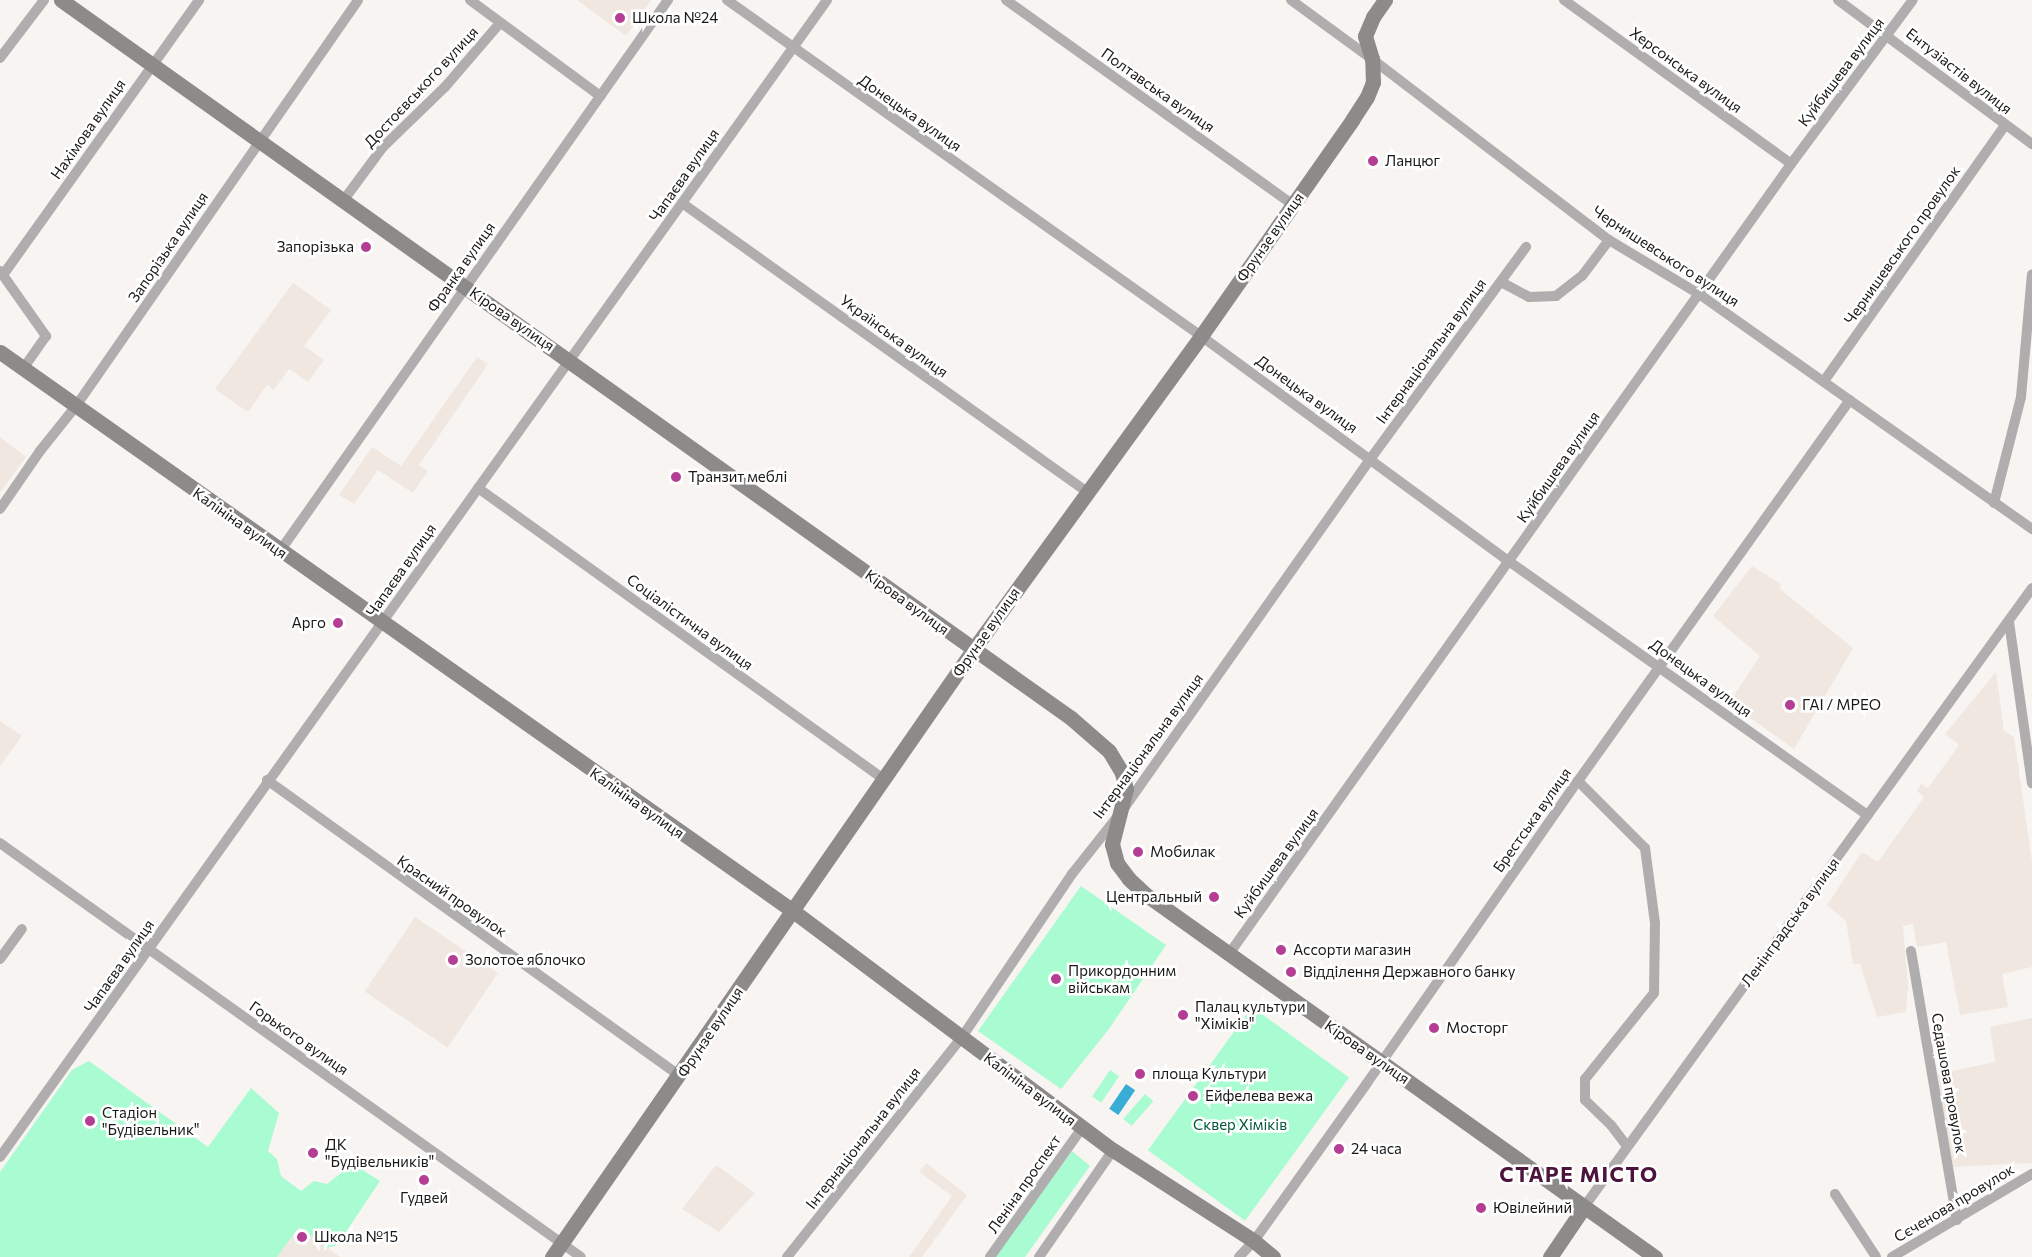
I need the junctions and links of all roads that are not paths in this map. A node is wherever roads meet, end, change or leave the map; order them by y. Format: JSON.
{"nodes":[{"id":1,"x":44,"y":0,"type":"edge"},
{"id":2,"x":62,"y":0,"type":"edge"},
{"id":3,"x":198,"y":0,"type":"edge"},
{"id":4,"x":358,"y":0,"type":"edge"},
{"id":5,"x":470,"y":0,"type":"edge"},
{"id":6,"x":668,"y":0,"type":"edge"},
{"id":7,"x":727,"y":0,"type":"edge"},
{"id":8,"x":826,"y":0,"type":"edge"},
{"id":9,"x":1006,"y":0,"type":"edge"},
{"id":10,"x":1291,"y":0,"type":"edge"},
{"id":11,"x":1385,"y":0,"type":"edge"},
{"id":12,"x":1564,"y":0,"type":"edge"},
{"id":13,"x":1839,"y":0,"type":"edge"},
{"id":14,"x":1913,"y":0,"type":"edge"},
{"id":15,"x":500,"y":23,"type":"junction"},
{"id":16,"x":1888,"y":35,"type":"junction"},
{"id":17,"x":792,"y":48,"type":"junction"},
{"id":18,"x":0,"y":58,"type":"edge"},
{"id":19,"x":1372,"y":59,"type":"junction"},
{"id":20,"x":151,"y":66,"type":"junction"},
{"id":21,"x":600,"y":96,"type":"junction"},
{"id":22,"x":2005,"y":125,"type":"junction"},
{"id":23,"x":258,"y":142,"type":"junction"},
{"id":24,"x":2032,"y":144,"type":"edge"},
{"id":25,"x":1791,"y":164,"type":"junction"},
{"id":26,"x":343,"y":201,"type":"junction"},
{"id":27,"x":682,"y":203,"type":"junction"},
{"id":28,"x":1292,"y":204,"type":"junction"},
{"id":29,"x":1609,"y":240,"type":"junction"},
{"id":30,"x":1526,"y":247,"type":"dead end"},
{"id":31,"x":1,"y":273,"type":"edge"},
{"id":32,"x":2032,"y":274,"type":"edge"},
{"id":33,"x":1501,"y":282,"type":"junction"},
{"id":34,"x":466,"y":287,"type":"junction"},
{"id":35,"x":1699,"y":294,"type":"junction"},
{"id":36,"x":1201,"y":336,"type":"junction"},
{"id":37,"x":0,"y":352,"type":"edge"},
{"id":38,"x":569,"y":360,"type":"junction"},
{"id":39,"x":24,"y":368,"type":"junction"},
{"id":40,"x":1824,"y":381,"type":"junction"},
{"id":41,"x":1850,"y":400,"type":"junction"},
{"id":42,"x":76,"y":406,"type":"junction"},
{"id":43,"x":1371,"y":458,"type":"junction"},
{"id":44,"x":478,"y":489,"type":"junction"},
{"id":45,"x":1088,"y":493,"type":"junction"},
{"id":46,"x":1994,"y":503,"type":"junction"},
{"id":47,"x":0,"y":509,"type":"edge"},
{"id":48,"x":2032,"y":529,"type":"edge"},
{"id":49,"x":280,"y":551,"type":"junction"},
{"id":50,"x":1510,"y":562,"type":"junction"},
{"id":51,"x":2032,"y":588,"type":"edge"},
{"id":52,"x":2009,"y":622,"type":"junction"},
{"id":53,"x":382,"y":623,"type":"junction"},
{"id":54,"x":973,"y":650,"type":"junction"},
{"id":55,"x":1661,"y":667,"type":"junction"},
{"id":56,"x":267,"y":780,"type":"junction"},
{"id":57,"x":885,"y":780,"type":"junction"},
{"id":58,"x":1578,"y":780,"type":"junction"},
{"id":59,"x":2032,"y":783,"type":"edge"},
{"id":60,"x":1122,"y":810,"type":"junction"},
{"id":61,"x":1867,"y":815,"type":"junction"},
{"id":62,"x":0,"y":843,"type":"edge"},
{"id":63,"x":793,"y":911,"type":"junction"},
{"id":64,"x":21,"y":929,"type":"dead end"},
{"id":65,"x":149,"y":948,"type":"junction"},
{"id":66,"x":1911,"y":951,"type":"dead end"},
{"id":67,"x":1229,"y":954,"type":"junction"},
{"id":68,"x":0,"y":958,"type":"edge"},
{"id":69,"x":962,"y":1037,"type":"junction"},
{"id":70,"x":1381,"y":1063,"type":"junction"},
{"id":71,"x":680,"y":1076,"type":"junction"},
{"id":72,"x":1082,"y":1128,"type":"junction"},
{"id":73,"x":1628,"y":1146,"type":"junction"},
{"id":74,"x":1113,"y":1150,"type":"junction"},
{"id":75,"x":0,"y":1157,"type":"edge"},
{"id":76,"x":2032,"y":1174,"type":"edge"},
{"id":77,"x":1835,"y":1194,"type":"dead end"},
{"id":78,"x":1584,"y":1207,"type":"junction"},
{"id":79,"x":1957,"y":1220,"type":"junction"},
{"id":80,"x":1254,"y":1241,"type":"junction"},
{"id":81,"x":562,"y":1244,"type":"junction"},
{"id":82,"x":552,"y":1257,"type":"edge"},
{"id":83,"x":580,"y":1257,"type":"edge"},
{"id":84,"x":787,"y":1257,"type":"edge"},
{"id":85,"x":990,"y":1257,"type":"edge"},
{"id":86,"x":1039,"y":1257,"type":"edge"},
{"id":87,"x":1239,"y":1257,"type":"edge"},
{"id":88,"x":1273,"y":1257,"type":"edge"},
{"id":89,"x":1550,"y":1257,"type":"edge"},
{"id":90,"x":1655,"y":1257,"type":"edge"},
{"id":91,"x":1876,"y":1257,"type":"edge"},
{"id":92,"x":1892,"y":1257,"type":"edge"}],
"edges":[{"from":1,"to":18,"type":"street"},
{"from":2,"to":20,"type":"street","name":"Кірова вулиця"},
{"from":3,"to":20,"type":"street","name":"Нахімова вулиця"},
{"from":4,"to":23,"type":"street","name":"Запорізька вулиця"},
{"from":5,"to":15,"type":"street"},
{"from":6,"to":21,"type":"street","name":"Франка вулиця"},
{"from":7,"to":17,"type":"street","name":"Донецька вулиця"},
{"from":8,"to":17,"type":"street","name":"Чапаєва вулиця"},
{"from":9,"to":28,"type":"street","name":"Полтавська вулиця"},
{"from":10,"to":19,"type":"street","name":"Чернишевського вулиця"},
{"from":11,"to":19,"type":"street","name":"Фрунзе вулиця"},
{"from":12,"to":25,"type":"street","name":"Херсонська вулиця"},
{"from":13,"to":16,"type":"street","name":"Ентузіастів вулиця"},
{"from":14,"to":16,"type":"street","name":"Куйбишева вулиця"},
{"from":15,"to":21,"type":"street"},
{"from":15,"to":26,"type":"street","name":"Достоєвського вулиця"},
{"from":16,"to":22,"type":"street","name":"Ентузіастів вулиця"},
{"from":16,"to":25,"type":"street","name":"Куйбишева вулиця"},
{"from":17,"to":27,"type":"street","name":"Чапаєва вулиця"},
{"from":17,"to":36,"type":"street","name":"Донецька вулиця"},
{"from":19,"to":28,"type":"street","name":"Фрунзе вулиця"},
{"from":19,"to":29,"type":"street","name":"Чернишевського вулиця"},
{"from":20,"to":23,"type":"street","name":"Кірова вулиця"},
{"from":20,"to":31,"type":"street","name":"Нахімова вулиця"},
{"from":21,"to":34,"type":"street","name":"Франка вулиця"},
{"from":22,"to":24,"type":"street","name":"Ентузіастів вулиця"},
{"from":22,"to":40,"type":"street","name":"Чернишевського провулок"},
{"from":23,"to":26,"type":"street","name":"Кірова вулиця"},
{"from":23,"to":42,"type":"street","name":"Запорізька вулиця"},
{"from":25,"to":35,"type":"street","name":"Куйбишева вулиця"},
{"from":26,"to":34,"type":"street","name":"Кірова вулиця"},
{"from":27,"to":38,"type":"street","name":"Чапаєва вулиця"},
{"from":27,"to":45,"type":"street","name":"Українська вулиця"},
{"from":28,"to":36,"type":"street","name":"Фрунзе вулиця"},
{"from":29,"to":33,"type":"street"},
{"from":29,"to":35,"type":"street","name":"Чернишевського вулиця"},
{"from":30,"to":33,"type":"street","name":"Інтернаціональна вулиця"},
{"from":31,"to":39,"type":"street"},
{"from":32,"to":46,"type":"street"},
{"from":33,"to":43,"type":"street","name":"Інтернаціональна вулиця"},
{"from":34,"to":38,"type":"street","name":"Кірова вулиця"},
{"from":34,"to":49,"type":"street","name":"Франка вулиця"},
{"from":35,"to":40,"type":"street","name":"Чернишевського вулиця"},
{"from":35,"to":50,"type":"street","name":"Куйбишева вулиця"},
{"from":36,"to":43,"type":"street","name":"Донецька вулиця"},
{"from":36,"to":45,"type":"street","name":"Фрунзе вулиця"},
{"from":37,"to":39,"type":"street","name":"Калініна вулиця"},
{"from":38,"to":44,"type":"street","name":"Чапаєва вулиця"},
{"from":38,"to":54,"type":"street","name":"Кірова вулиця"},
{"from":39,"to":42,"type":"street","name":"Калініна вулиця"},
{"from":40,"to":41,"type":"street","name":"Чернишевського вулиця"},
{"from":41,"to":46,"type":"street","name":"Чернишевського вулиця"},
{"from":41,"to":55,"type":"street","name":"Брестська вулиця"},
{"from":42,"to":47,"type":"street","name":"Запорізька вулиця"},
{"from":42,"to":49,"type":"street","name":"Калініна вулиця"},
{"from":43,"to":50,"type":"street","name":"Донецька вулиця"},
{"from":43,"to":60,"type":"street","name":"Інтернаціональна вулиця"},
{"from":44,"to":53,"type":"street","name":"Чапаєва вулиця"},
{"from":44,"to":57,"type":"street","name":"Соціалістична вулиця"},
{"from":45,"to":54,"type":"street","name":"Фрунзе вулиця"},
{"from":46,"to":48,"type":"street","name":"Чернишевського вулиця"},
{"from":49,"to":53,"type":"street","name":"Калініна вулиця"},
{"from":50,"to":55,"type":"street","name":"Донецька вулиця"},
{"from":50,"to":67,"type":"street","name":"Куйбишева вулиця"},
{"from":51,"to":52,"type":"street","name":"Ленінградська вулиця"},
{"from":52,"to":59,"type":"street"},
{"from":52,"to":61,"type":"street","name":"Ленінградська вулиця"},
{"from":53,"to":56,"type":"street","name":"Чапаєва вулиця"},
{"from":53,"to":63,"type":"street","name":"Калініна вулиця"},
{"from":54,"to":57,"type":"street","name":"Фрунзе вулиця"},
{"from":54,"to":60,"type":"street","name":"Кірова вулиця"},
{"from":55,"to":58,"type":"street","name":"Брестська вулиця"},
{"from":55,"to":61,"type":"street","name":"Донецька вулиця"},
{"from":56,"to":65,"type":"street","name":"Чапаєва вулиця"},
{"from":56,"to":71,"type":"street","name":"Красний провулок"},
{"from":57,"to":63,"type":"street","name":"Фрунзе вулиця"},
{"from":58,"to":70,"type":"street","name":"Брестська вулиця"},
{"from":58,"to":73,"type":"street"},
{"from":60,"to":67,"type":"street","name":"Кірова вулиця"},
{"from":60,"to":69,"type":"street","name":"Інтернаціональна вулиця"},
{"from":61,"to":73,"type":"street","name":"Ленінградська вулиця"},
{"from":62,"to":65,"type":"street","name":"Горького вулиця"},
{"from":63,"to":69,"type":"street","name":"Калініна вулиця"},
{"from":63,"to":71,"type":"street","name":"Фрунзе вулиця"},
{"from":64,"to":68,"type":"street"},
{"from":65,"to":75,"type":"street","name":"Чапаєва вулиця"},
{"from":65,"to":81,"type":"street","name":"Горького вулиця"},
{"from":66,"to":79,"type":"street","name":"Седашова провулок"},
{"from":67,"to":70,"type":"street","name":"Кірова вулиця"},
{"from":69,"to":72,"type":"street","name":"Калініна вулиця"},
{"from":69,"to":84,"type":"street","name":"Інтернаціональна вулиця"},
{"from":70,"to":78,"type":"street","name":"Кірова вулиця"},
{"from":70,"to":80,"type":"street","name":"Брестська вулиця"},
{"from":71,"to":81,"type":"street","name":"Фрунзе вулиця"},
{"from":72,"to":74,"type":"street","name":"Калініна вулиця"},
{"from":72,"to":85,"type":"street","name":"Леніна проспект"},
{"from":73,"to":78,"type":"street","name":"Ленінградська вулиця"},
{"from":74,"to":80,"type":"street","name":"Калініна вулиця"},
{"from":74,"to":86,"type":"street"},
{"from":76,"to":79,"type":"street","name":"Сєченова провулок"},
{"from":77,"to":91,"type":"street"},
{"from":78,"to":89,"type":"street","name":"Ленінградська вулиця"},
{"from":78,"to":90,"type":"street","name":"Кірова вулиця"},
{"from":79,"to":92,"type":"street","name":"Сєченова провулок"},
{"from":80,"to":87,"type":"street","name":"Брестська вулиця"},
{"from":80,"to":88,"type":"street","name":"Калініна вулиця"},
{"from":81,"to":82,"type":"street","name":"Фрунзе вулиця"},
{"from":81,"to":83,"type":"street","name":"Горького вулиця"}]}
